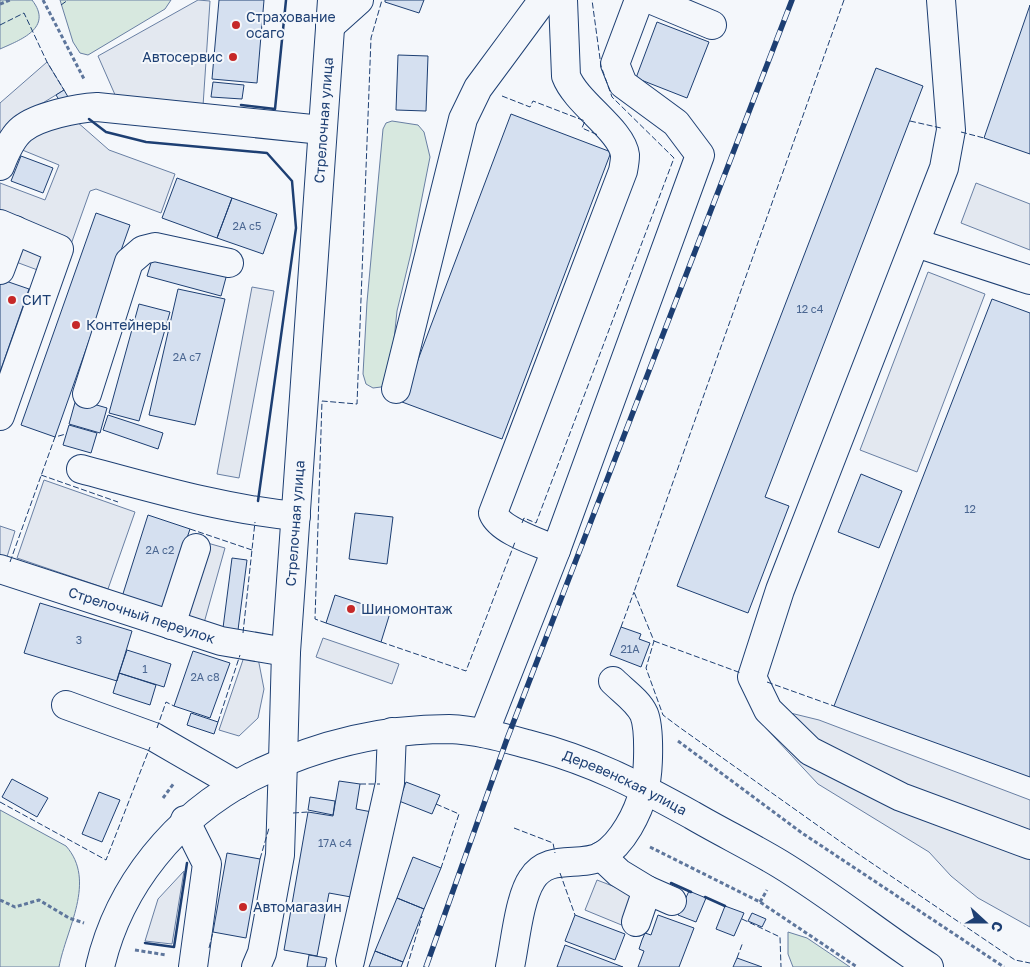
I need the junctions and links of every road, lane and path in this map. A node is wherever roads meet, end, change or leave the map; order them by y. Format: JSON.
{"nodes":[{"id":1,"x":10,"y":0,"type":"edge"},
{"id":2,"x":43,"y":0,"type":"edge"},
{"id":3,"x":359,"y":0,"type":"edge"},
{"id":4,"x":543,"y":0,"type":"edge"},
{"id":5,"x":563,"y":0,"type":"edge"},
{"id":6,"x":639,"y":0,"type":"edge"},
{"id":7,"x":652,"y":0,"type":"edge"},
{"id":8,"x":941,"y":0,"type":"edge"},
{"id":9,"x":0,"y":4,"type":"edge"},
{"id":10,"x":331,"y":13,"type":"edge"},
{"id":11,"x":712,"y":25,"type":"dead end"},
{"id":12,"x":78,"y":67,"type":"dead end"},
{"id":13,"x":322,"y":130,"type":"junction"},
{"id":14,"x":0,"y":166,"type":"edge"},
{"id":15,"x":7,"y":227,"type":"edge"},
{"id":16,"x":916,"y":243,"type":"junction"},
{"id":17,"x":229,"y":263,"type":"dead end"},
{"id":18,"x":0,"y":270,"type":"edge"},
{"id":19,"x":1030,"y":280,"type":"edge"},
{"id":20,"x":396,"y":389,"type":"dead end"},
{"id":21,"x":87,"y":394,"type":"dead end"},
{"id":22,"x":0,"y":416,"type":"edge"},
{"id":23,"x":81,"y":469,"type":"dead end"},
{"id":24,"x":296,"y":516,"type":"junction"},
{"id":25,"x":196,"y":548,"type":"dead end"},
{"id":26,"x":556,"y":550,"type":"junction"},
{"id":27,"x":0,"y":569,"type":"edge"},
{"id":28,"x":171,"y":625,"type":"junction"},
{"id":29,"x":286,"y":652,"type":"junction"},
{"id":30,"x":612,"y":681,"type":"dead end"},
{"id":31,"x":66,"y":705,"type":"dead end"},
{"id":32,"x":644,"y":715,"type":"junction"},
{"id":33,"x":392,"y":732,"type":"junction"},
{"id":34,"x":484,"y":733,"type":"junction"},
{"id":35,"x":283,"y":761,"type":"junction"},
{"id":36,"x":237,"y":785,"type":"junction"},
{"id":37,"x":645,"y":789,"type":"junction"},
{"id":38,"x":186,"y":820,"type":"junction"},
{"id":39,"x":624,"y":835,"type":"junction"},
{"id":40,"x":1030,"y":845,"type":"edge"},
{"id":41,"x":601,"y":856,"type":"junction"},
{"id":42,"x":647,"y":890,"type":"junction"},
{"id":43,"x":0,"y":900,"type":"edge"},
{"id":44,"x":672,"y":901,"type":"dead end"},
{"id":45,"x":114,"y":920,"type":"junction"},
{"id":46,"x":636,"y":922,"type":"dead end"},
{"id":47,"x":102,"y":957,"type":"edge"},
{"id":48,"x":350,"y":961,"type":"dead end"},
{"id":49,"x":193,"y":963,"type":"edge"},
{"id":50,"x":259,"y":966,"type":"edge"},
{"id":51,"x":510,"y":967,"type":"edge"},
{"id":52,"x":857,"y":967,"type":"edge"},
{"id":53,"x":928,"y":967,"type":"edge"},
{"id":54,"x":1004,"y":967,"type":"edge"}],
"edges":[{"from":1,"to":9,"type":"path"},
{"from":2,"to":12,"type":"path"},
{"from":3,"to":10,"type":"main road"},
{"from":4,"to":20,"type":"main road"},
{"from":5,"to":26,"type":"main road"},
{"from":6,"to":26,"type":"main road"},
{"from":7,"to":11,"type":"main road"},
{"from":8,"to":16,"type":"main road"},
{"from":10,"to":13,"type":"main road","name":"Стрелочная улица"},
{"from":13,"to":14,"type":"main road"},
{"from":13,"to":24,"type":"main road","name":"Стрелочная улица"},
{"from":15,"to":18,"type":"main road"},
{"from":15,"to":22,"type":"main road"},
{"from":16,"to":19,"type":"main road"},
{"from":16,"to":40,"type":"main road"},
{"from":17,"to":21,"type":"main road"},
{"from":23,"to":24,"type":"main road"},
{"from":24,"to":29,"type":"main road","name":"Стрелочная улица"},
{"from":25,"to":28,"type":"main road"},
{"from":26,"to":34,"type":"main road"},
{"from":27,"to":28,"type":"main road","name":"Стрелочный переулок"},
{"from":28,"to":29,"type":"main road","name":"Стрелочный переулок"},
{"from":29,"to":35,"type":"main road","name":"Стрелочная улица"},
{"from":30,"to":32,"type":"main road"},
{"from":31,"to":36,"type":"main road"},
{"from":32,"to":37,"type":"main road"},
{"from":32,"to":54,"type":"path"},
{"from":33,"to":34,"type":"main road","name":"Деревенская улица"},
{"from":33,"to":35,"type":"main road","name":"Деревенская улица"},
{"from":33,"to":48,"type":"main road"},
{"from":34,"to":37,"type":"main road","name":"Деревенская улица"},
{"from":35,"to":36,"type":"main road"},
{"from":35,"to":50,"type":"main road","name":"Стрелочная улица"},
{"from":36,"to":38,"type":"main road"},
{"from":37,"to":39,"type":"main road"},
{"from":37,"to":53,"type":"main road","name":"Деревенская улица"},
{"from":38,"to":45,"type":"main road"},
{"from":38,"to":49,"type":"main road"},
{"from":39,"to":41,"type":"main road"},
{"from":39,"to":52,"type":"path"},
{"from":41,"to":42,"type":"main road"},
{"from":41,"to":51,"type":"main road"},
{"from":42,"to":44,"type":"main road"},
{"from":42,"to":46,"type":"main road"},
{"from":43,"to":45,"type":"path"},
{"from":45,"to":47,"type":"main road"},
{"from":47,"to":49,"type":"path"}]}
